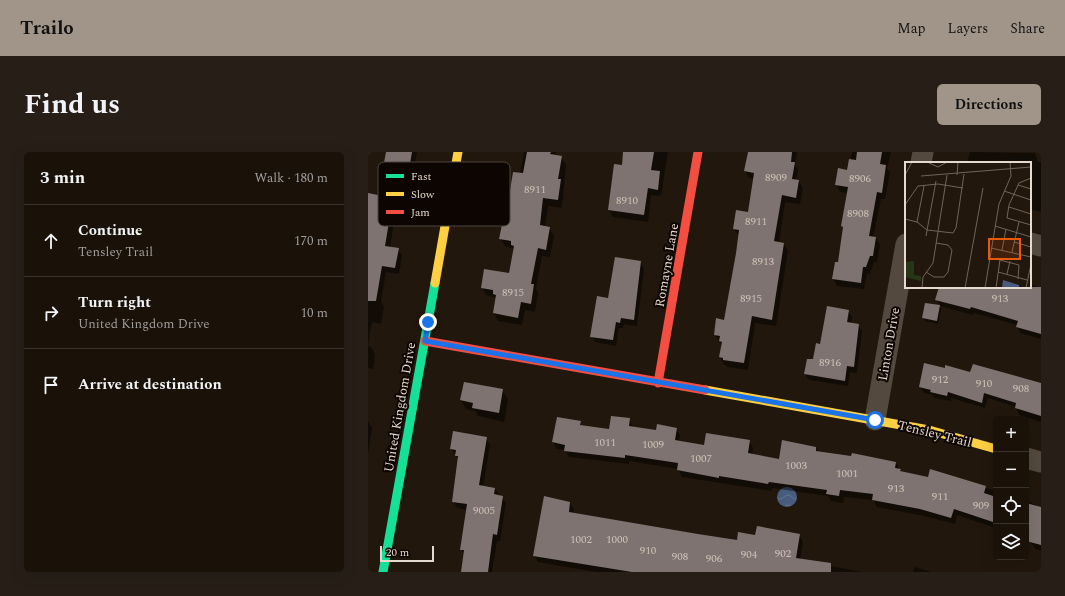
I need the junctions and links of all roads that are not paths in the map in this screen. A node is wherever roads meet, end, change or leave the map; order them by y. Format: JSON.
{"nodes":[{"id":1,"x":458,"y":152,"type":"edge"},
{"id":2,"x":698,"y":152,"type":"edge"},
{"id":3,"x":923,"y":152,"type":"edge"},
{"id":4,"x":456,"y":162,"type":"edge"},
{"id":5,"x":921,"y":162,"type":"edge"},
{"id":6,"x":445,"y":226,"type":"edge"},
{"id":7,"x":1031,"y":243,"type":"edge"},
{"id":8,"x":1041,"y":246,"type":"edge"},
{"id":9,"x":905,"y":250,"type":"edge"},
{"id":10,"x":425,"y":341,"type":"junction"},
{"id":11,"x":658,"y":383,"type":"junction"},
{"id":12,"x":875,"y":420,"type":"junction"},
{"id":13,"x":993,"y":448,"type":"edge"},
{"id":14,"x":1029,"y":459,"type":"edge"},
{"id":15,"x":1041,"y":462,"type":"edge"},
{"id":16,"x":383,"y":572,"type":"edge"}],
"edges":[{"from":1,"to":4,"type":"street","name":"United Kingdom Drive"},
{"from":2,"to":11,"type":"street","name":"Romayne Lane"},
{"from":3,"to":5,"type":"street"},
{"from":6,"to":10,"type":"street","name":"United Kingdom Drive"},
{"from":7,"to":8,"type":"street"},
{"from":9,"to":12,"type":"street","name":"Linton Drive"},
{"from":10,"to":11,"type":"street","name":"Tensley Trail"},
{"from":10,"to":16,"type":"street","name":"United Kingdom Drive"},
{"from":11,"to":12,"type":"street","name":"Tensley Trail"},
{"from":12,"to":13,"type":"street","name":"Tensley Trail"},
{"from":14,"to":15,"type":"street"}]}
